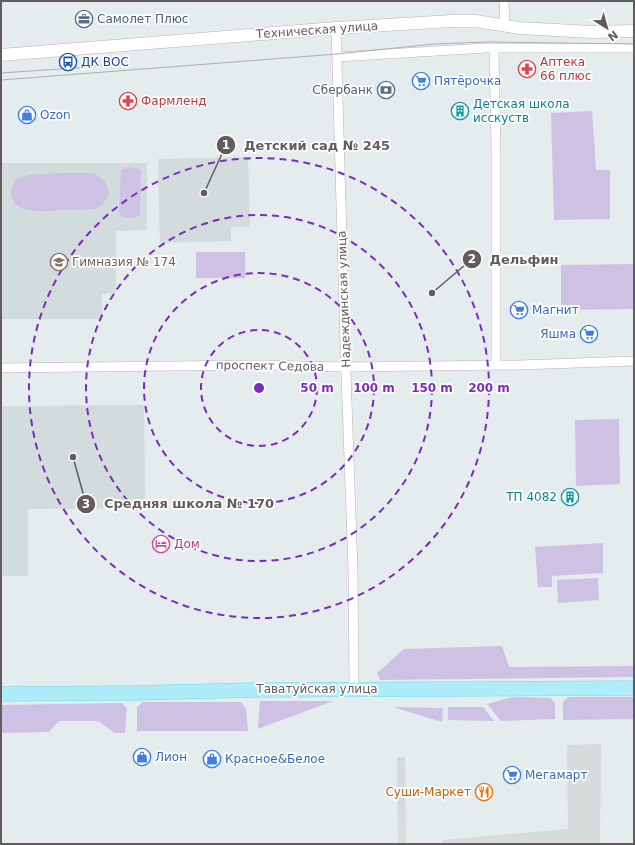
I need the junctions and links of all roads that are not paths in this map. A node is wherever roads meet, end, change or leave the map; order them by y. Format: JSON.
{"nodes":[{"id":1,"x":504,"y":1,"type":"edge"},
{"id":2,"x":505,"y":26,"type":"junction"},
{"id":3,"x":336,"y":28,"type":"junction"},
{"id":4,"x":634,"y":31,"type":"edge"},
{"id":5,"x":494,"y":48,"type":"junction"},
{"id":6,"x":634,"y":48,"type":"edge"},
{"id":7,"x":1,"y":56,"type":"edge"},
{"id":8,"x":337,"y":57,"type":"junction"},
{"id":9,"x":634,"y":361,"type":"edge"},
{"id":10,"x":496,"y":365,"type":"junction"},
{"id":11,"x":346,"y":367,"type":"junction"},
{"id":12,"x":1,"y":368,"type":"edge"},
{"id":13,"x":634,"y":688,"type":"edge"},
{"id":14,"x":354,"y":689,"type":"junction"},
{"id":15,"x":1,"y":694,"type":"edge"}],
"edges":[{"from":1,"to":2,"type":"street"},
{"from":2,"to":3,"type":"main road","name":"Техническая улица"},
{"from":2,"to":4,"type":"main road","name":"Техническая улица"},
{"from":3,"to":7,"type":"main road","name":"Техническая улица"},
{"from":3,"to":8,"type":"street","name":"Надеждинская улица"},
{"from":5,"to":6,"type":"street"},
{"from":5,"to":8,"type":"street"},
{"from":5,"to":10,"type":"street"},
{"from":8,"to":11,"type":"street","name":"Надеждинская улица"},
{"from":9,"to":10,"type":"street","name":"проспект Седова"},
{"from":10,"to":11,"type":"street","name":"проспект Седова"},
{"from":11,"to":12,"type":"street","name":"проспект Седова"},
{"from":11,"to":14,"type":"street","name":"Надеждинская улица"},
{"from":13,"to":14,"type":"main road","name":"Таватуйская улица"},
{"from":14,"to":15,"type":"main road","name":"Таватуйская улица"}]}
